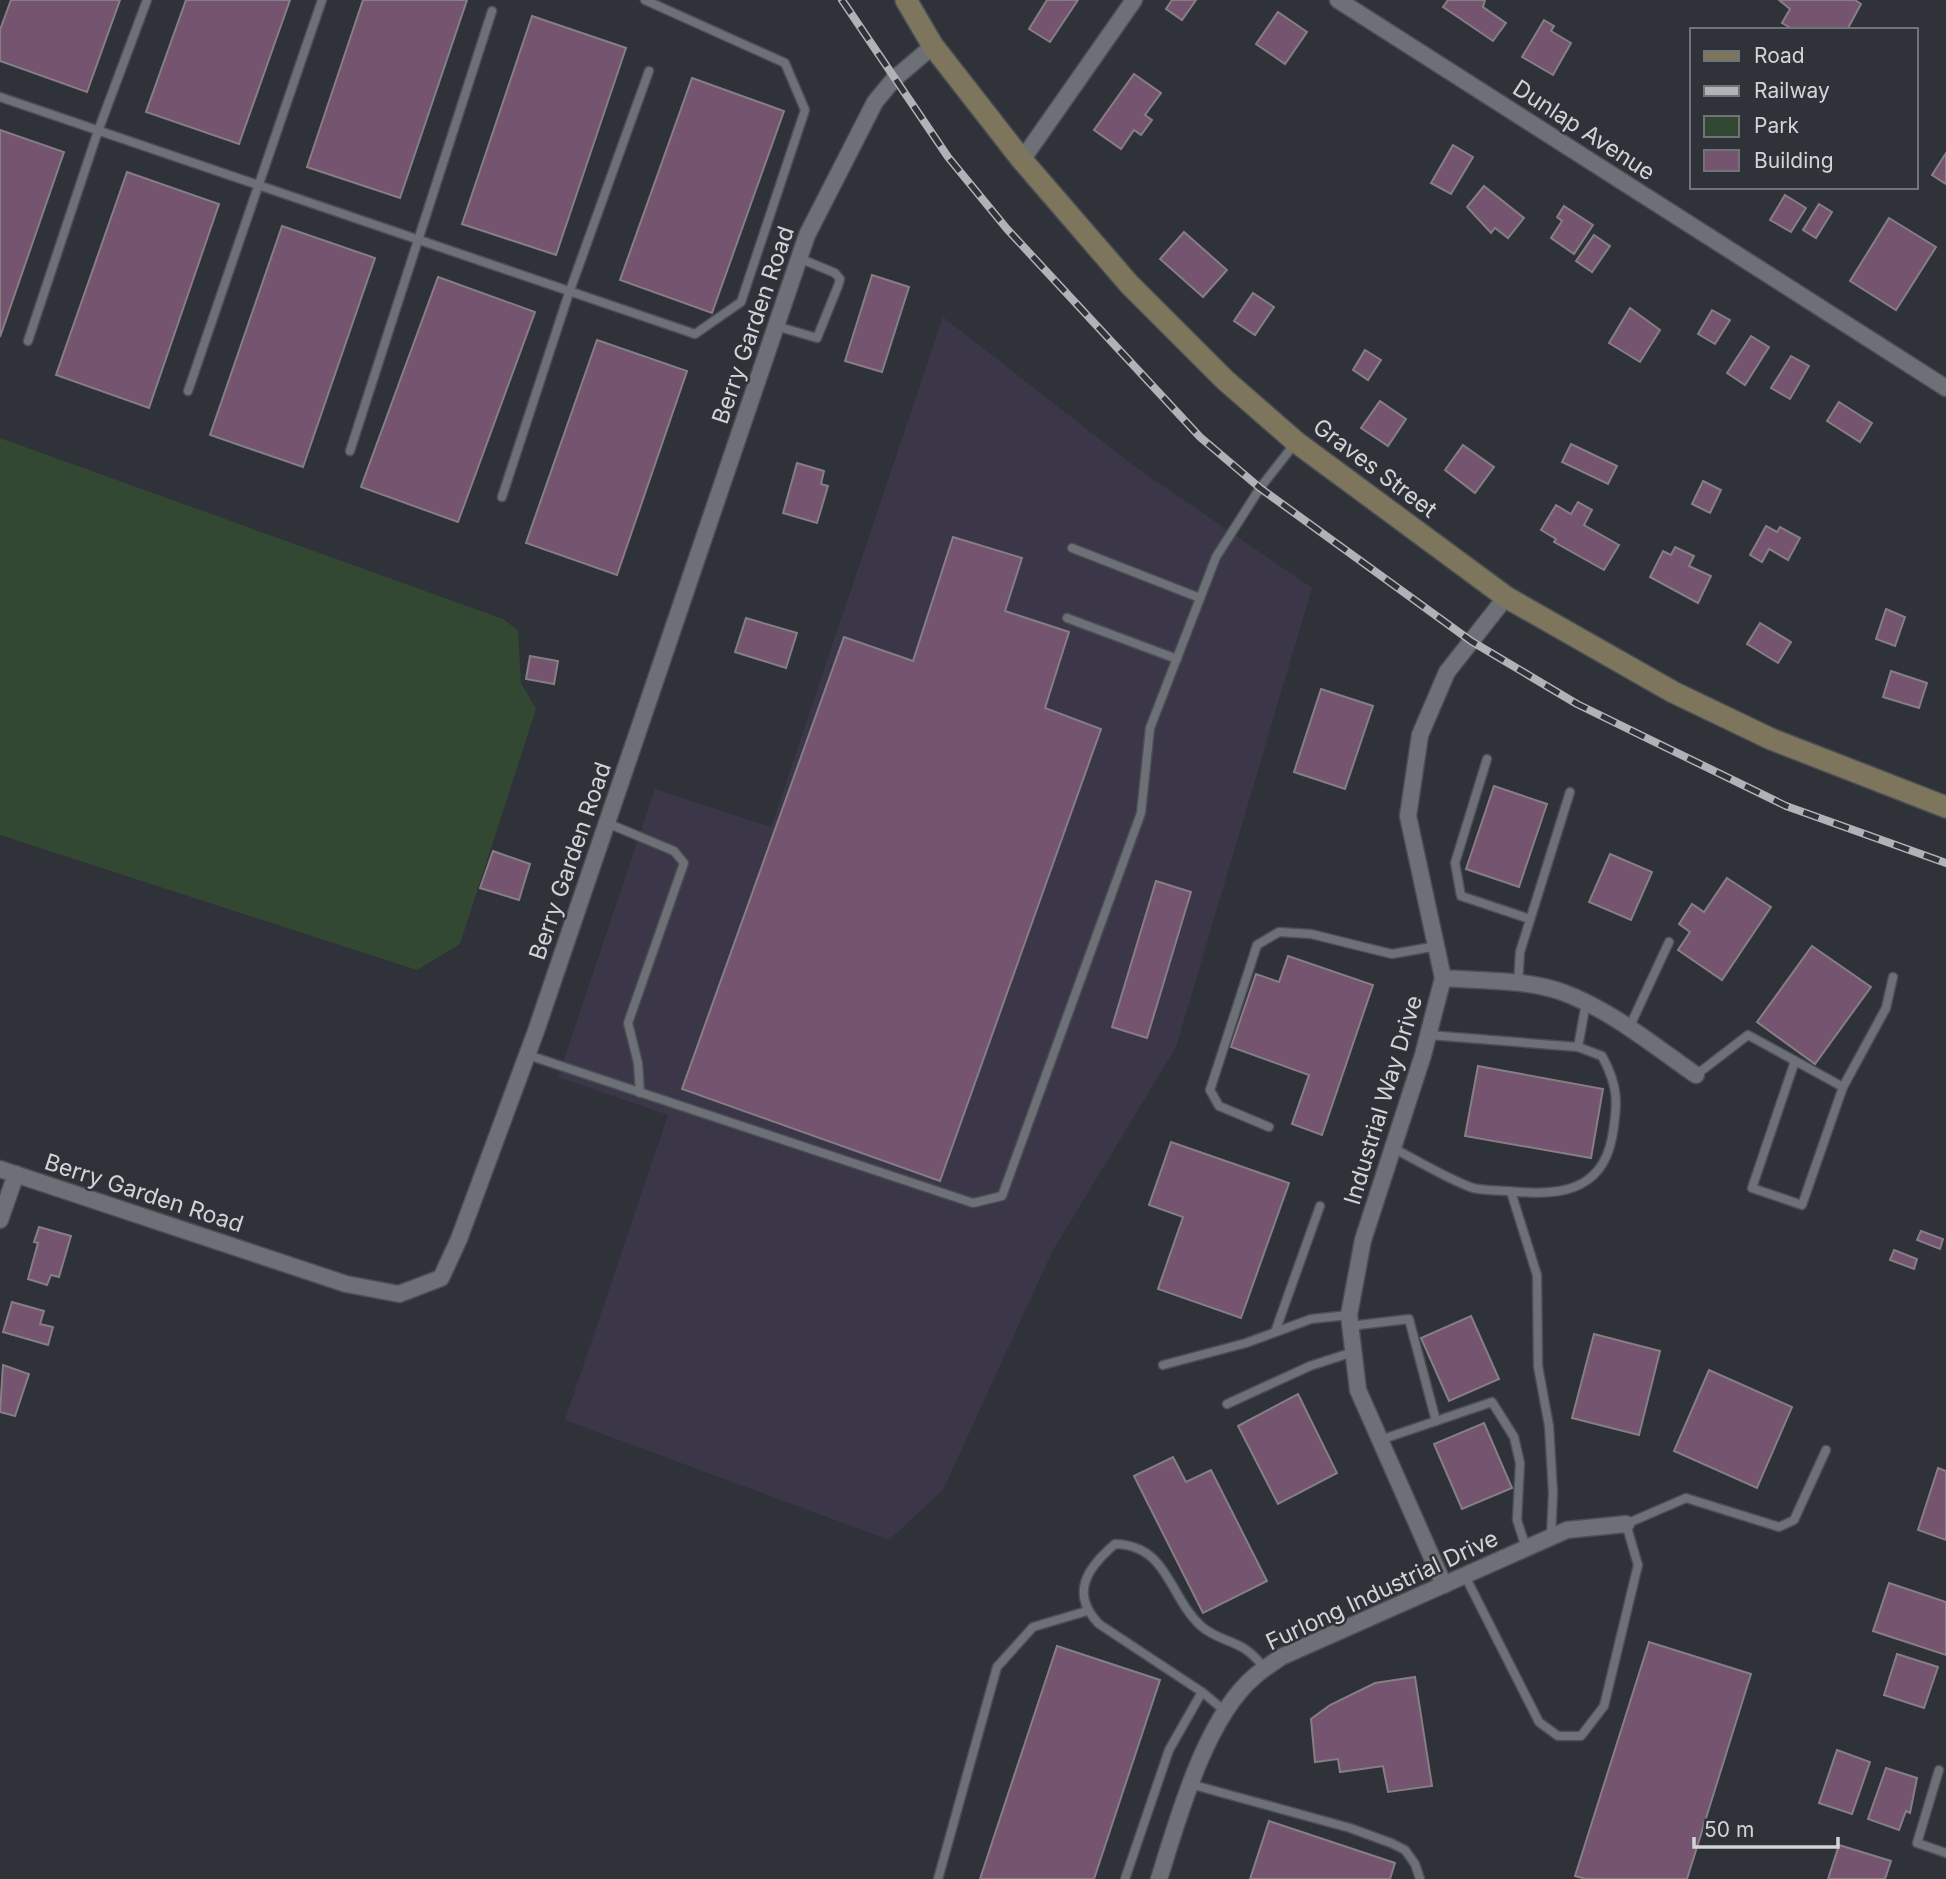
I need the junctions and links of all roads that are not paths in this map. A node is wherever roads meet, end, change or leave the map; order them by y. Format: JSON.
{"nodes":[{"id":1,"x":147,"y":0,"type":"edge"},
{"id":2,"x":322,"y":0,"type":"edge"},
{"id":3,"x":645,"y":0,"type":"edge"},
{"id":4,"x":906,"y":0,"type":"edge"},
{"id":5,"x":1134,"y":0,"type":"edge"},
{"id":6,"x":1338,"y":0,"type":"edge"},
{"id":7,"x":492,"y":11,"type":"dead end"},
{"id":8,"x":933,"y":46,"type":"junction"},
{"id":9,"x":649,"y":71,"type":"dead end"},
{"id":10,"x":0,"y":97,"type":"edge"},
{"id":11,"x":98,"y":131,"type":"junction"},
{"id":12,"x":1022,"y":160,"type":"junction"},
{"id":13,"x":256,"y":185,"type":"junction"},
{"id":14,"x":417,"y":240,"type":"junction"},
{"id":15,"x":799,"y":258,"type":"junction"},
{"id":16,"x":569,"y":293,"type":"junction"},
{"id":17,"x":776,"y":326,"type":"junction"},
{"id":18,"x":28,"y":341,"type":"dead end"},
{"id":19,"x":1946,"y":388,"type":"edge"},
{"id":20,"x":188,"y":391,"type":"dead end"},
{"id":21,"x":1296,"y":442,"type":"junction"},
{"id":22,"x":350,"y":451,"type":"dead end"},
{"id":23,"x":502,"y":497,"type":"dead end"},
{"id":24,"x":1072,"y":548,"type":"dead end"},
{"id":25,"x":1506,"y":597,"type":"junction"},
{"id":26,"x":1200,"y":598,"type":"junction"},
{"id":27,"x":1067,"y":618,"type":"dead end"},
{"id":28,"x":1177,"y":659,"type":"junction"},
{"id":29,"x":1487,"y":759,"type":"dead end"},
{"id":30,"x":1570,"y":792,"type":"dead end"},
{"id":31,"x":1946,"y":807,"type":"edge"},
{"id":32,"x":607,"y":823,"type":"junction"},
{"id":33,"x":1530,"y":919,"type":"junction"},
{"id":34,"x":1670,"y":942,"type":"dead end"},
{"id":35,"x":1437,"y":946,"type":"junction"},
{"id":36,"x":1893,"y":977,"type":"dead end"},
{"id":37,"x":1443,"y":978,"type":"junction"},
{"id":38,"x":1518,"y":984,"type":"junction"},
{"id":39,"x":1586,"y":1003,"type":"junction"},
{"id":40,"x":1629,"y":1028,"type":"junction"},
{"id":41,"x":1429,"y":1035,"type":"junction"},
{"id":42,"x":1578,"y":1047,"type":"junction"},
{"id":43,"x":527,"y":1055,"type":"junction"},
{"id":44,"x":1796,"y":1061,"type":"junction"},
{"id":45,"x":1696,"y":1075,"type":"joint"},
{"id":46,"x":1843,"y":1087,"type":"junction"},
{"id":47,"x":640,"y":1093,"type":"junction"},
{"id":48,"x":1269,"y":1127,"type":"dead end"},
{"id":49,"x":1393,"y":1148,"type":"junction"},
{"id":50,"x":0,"y":1169,"type":"edge"},
{"id":51,"x":16,"y":1174,"type":"junction"},
{"id":52,"x":1511,"y":1192,"type":"junction"},
{"id":53,"x":1320,"y":1206,"type":"dead end"},
{"id":54,"x":0,"y":1220,"type":"edge"},
{"id":55,"x":1350,"y":1320,"type":"junction"},
{"id":56,"x":1275,"y":1332,"type":"junction"},
{"id":57,"x":1353,"y":1352,"type":"junction"},
{"id":58,"x":1163,"y":1365,"type":"dead end"},
{"id":59,"x":1227,"y":1404,"type":"dead end"},
{"id":60,"x":1436,"y":1421,"type":"junction"},
{"id":61,"x":1380,"y":1440,"type":"junction"},
{"id":62,"x":1826,"y":1450,"type":"dead end"},
{"id":63,"x":1626,"y":1524,"type":"junction"},
{"id":64,"x":1551,"y":1537,"type":"junction"},
{"id":65,"x":1526,"y":1548,"type":"junction"},
{"id":66,"x":1465,"y":1576,"type":"junction"},
{"id":67,"x":1444,"y":1585,"type":"junction"},
{"id":68,"x":1087,"y":1611,"type":"junction"},
{"id":69,"x":1265,"y":1668,"type":"junction"},
{"id":70,"x":1202,"y":1692,"type":"junction"},
{"id":71,"x":1225,"y":1711,"type":"junction"},
{"id":72,"x":1939,"y":1770,"type":"dead end"},
{"id":73,"x":1190,"y":1784,"type":"junction"},
{"id":74,"x":1946,"y":1853,"type":"edge"},
{"id":75,"x":938,"y":1879,"type":"edge"},
{"id":76,"x":1125,"y":1879,"type":"edge"},
{"id":77,"x":1158,"y":1879,"type":"edge"},
{"id":78,"x":1420,"y":1879,"type":"edge"}],
"edges":[{"from":1,"to":11,"type":"lane"},
{"from":2,"to":13,"type":"lane"},
{"from":3,"to":16,"type":"lane"},
{"from":4,"to":8,"type":"street","name":"Graves Street"},
{"from":5,"to":12,"type":"street"},
{"from":6,"to":19,"type":"street","name":"Dunlap Avenue"},
{"from":7,"to":14,"type":"lane"},
{"from":8,"to":12,"type":"street","name":"Graves Street"},
{"from":8,"to":15,"type":"street","name":"Berry Garden Road"},
{"from":9,"to":16,"type":"lane"},
{"from":10,"to":11,"type":"lane"},
{"from":11,"to":13,"type":"lane"},
{"from":11,"to":18,"type":"lane"},
{"from":12,"to":21,"type":"street","name":"Graves Street"},
{"from":13,"to":14,"type":"lane"},
{"from":13,"to":20,"type":"lane"},
{"from":14,"to":16,"type":"lane"},
{"from":14,"to":22,"type":"lane"},
{"from":15,"to":17,"type":"street","name":"Berry Garden Road"},
{"from":15,"to":17,"type":"lane"},
{"from":16,"to":23,"type":"lane"},
{"from":17,"to":32,"type":"street","name":"Berry Garden Road"},
{"from":21,"to":25,"type":"street","name":"Graves Street"},
{"from":21,"to":26,"type":"lane"},
{"from":24,"to":26,"type":"lane"},
{"from":25,"to":31,"type":"street","name":"Graves Street"},
{"from":25,"to":35,"type":"street","name":"Industrial Way Drive"},
{"from":26,"to":28,"type":"lane"},
{"from":27,"to":28,"type":"lane"},
{"from":28,"to":47,"type":"lane"},
{"from":29,"to":33,"type":"lane"},
{"from":30,"to":33,"type":"lane"},
{"from":32,"to":43,"type":"street","name":"Berry Garden Road"},
{"from":32,"to":47,"type":"lane"},
{"from":33,"to":38,"type":"lane"},
{"from":34,"to":40,"type":"lane"},
{"from":35,"to":37,"type":"street","name":"Industrial Way Drive"},
{"from":35,"to":48,"type":"lane"},
{"from":36,"to":46,"type":"lane"},
{"from":37,"to":38,"type":"street"},
{"from":37,"to":41,"type":"street","name":"Industrial Way Drive"},
{"from":38,"to":39,"type":"street"},
{"from":39,"to":40,"type":"street"},
{"from":39,"to":42,"type":"lane"},
{"from":40,"to":45,"type":"street"},
{"from":41,"to":42,"type":"lane"},
{"from":41,"to":49,"type":"street","name":"Industrial Way Drive"},
{"from":42,"to":52,"type":"lane"},
{"from":43,"to":47,"type":"lane"},
{"from":43,"to":51,"type":"street","name":"Berry Garden Road"},
{"from":44,"to":45,"type":"lane"},
{"from":44,"to":46,"type":"lane"},
{"from":44,"to":46,"type":"lane"},
{"from":49,"to":52,"type":"lane"},
{"from":49,"to":55,"type":"street","name":"Industrial Way Drive"},
{"from":50,"to":51,"type":"street","name":"Berry Garden Road"},
{"from":51,"to":54,"type":"street"},
{"from":52,"to":64,"type":"lane"},
{"from":53,"to":56,"type":"lane"},
{"from":55,"to":56,"type":"lane"},
{"from":55,"to":57,"type":"street","name":"Industrial Way Drive"},
{"from":55,"to":60,"type":"lane"},
{"from":56,"to":58,"type":"lane"},
{"from":57,"to":59,"type":"lane"},
{"from":57,"to":61,"type":"street","name":"Industrial Way Drive"},
{"from":60,"to":61,"type":"lane"},
{"from":60,"to":65,"type":"lane"},
{"from":61,"to":67,"type":"street","name":"Industrial Way Drive"},
{"from":62,"to":63,"type":"lane"},
{"from":63,"to":64,"type":"street","name":"Furlong Industrial Drive"},
{"from":63,"to":66,"type":"lane"},
{"from":64,"to":65,"type":"street","name":"Furlong Industrial Drive"},
{"from":65,"to":66,"type":"street","name":"Furlong Industrial Drive"},
{"from":66,"to":67,"type":"street","name":"Furlong Industrial Drive"},
{"from":67,"to":69,"type":"street","name":"Furlong Industrial Drive"},
{"from":68,"to":69,"type":"lane"},
{"from":68,"to":70,"type":"lane"},
{"from":68,"to":75,"type":"lane"},
{"from":69,"to":71,"type":"street","name":"Furlong Industrial Drive"},
{"from":70,"to":71,"type":"lane"},
{"from":70,"to":76,"type":"lane"},
{"from":71,"to":73,"type":"street","name":"Furlong Industrial Drive"},
{"from":72,"to":74,"type":"lane"},
{"from":73,"to":77,"type":"street","name":"Furlong Industrial Drive"},
{"from":73,"to":78,"type":"lane"}]}
